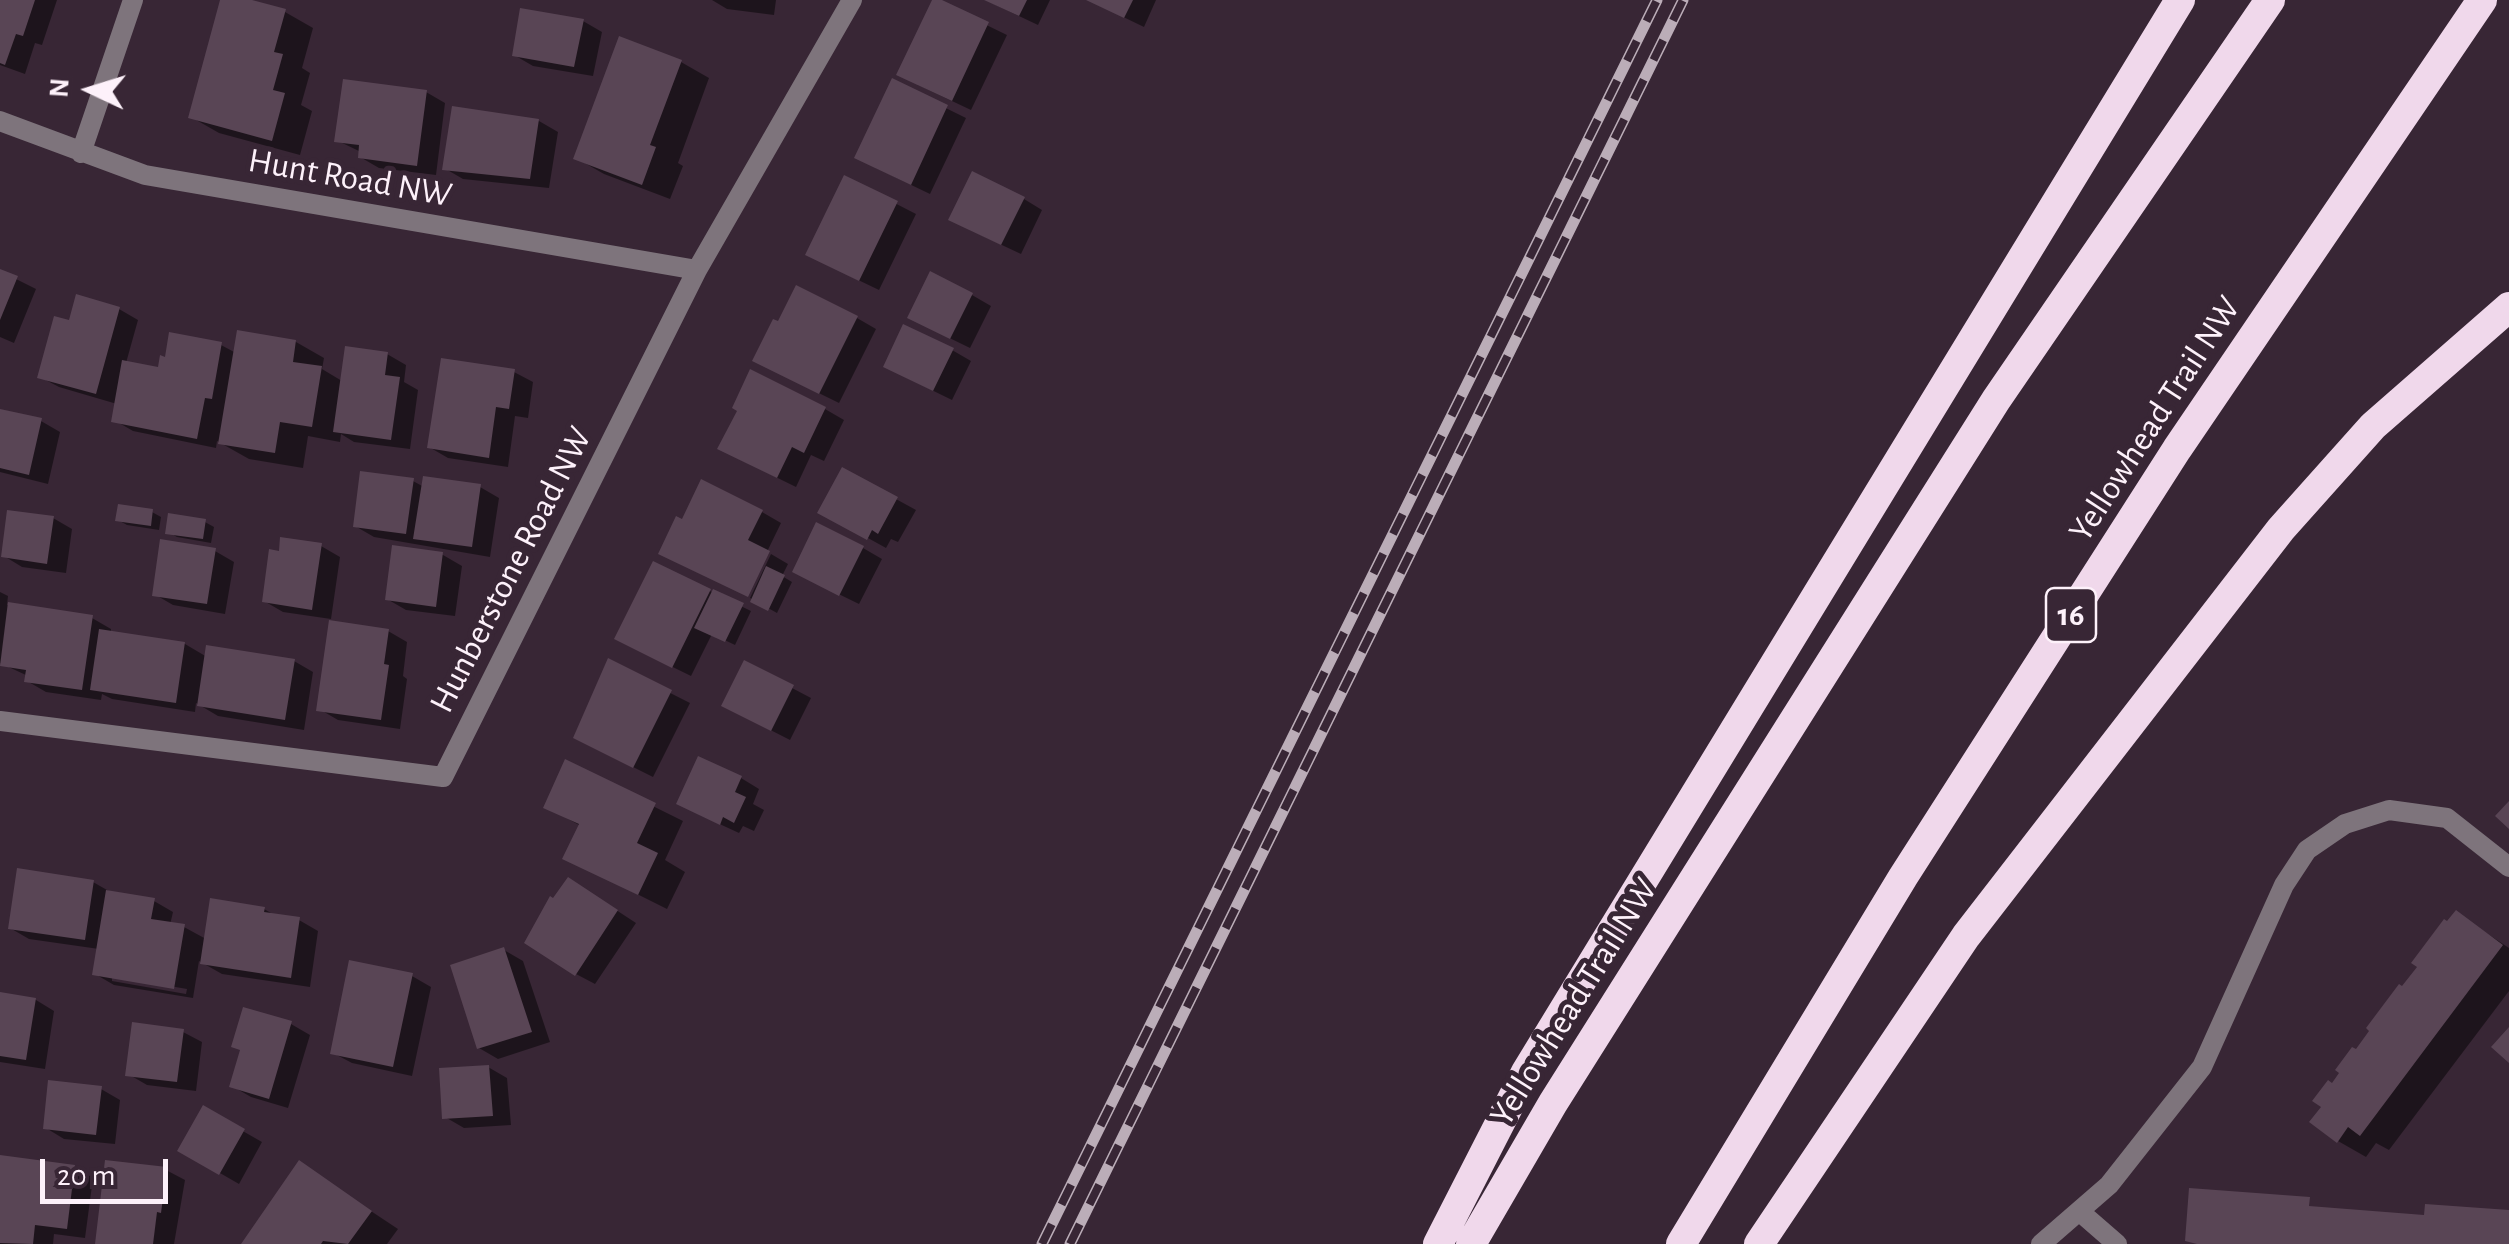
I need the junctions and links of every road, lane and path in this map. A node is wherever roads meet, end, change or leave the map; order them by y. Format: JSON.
{"nodes":[{"id":1,"x":133,"y":0,"type":"edge"},
{"id":2,"x":852,"y":0,"type":"edge"},
{"id":3,"x":2180,"y":0,"type":"edge"},
{"id":4,"x":2270,"y":0,"type":"edge"},
{"id":5,"x":2482,"y":0,"type":"edge"},
{"id":6,"x":0,"y":122,"type":"edge"},
{"id":7,"x":81,"y":153,"type":"junction"},
{"id":8,"x":697,"y":270,"type":"junction"},
{"id":9,"x":2509,"y":306,"type":"edge"},
{"id":10,"x":0,"y":722,"type":"edge"},
{"id":11,"x":2509,"y":867,"type":"edge"},
{"id":12,"x":2079,"y":1211,"type":"junction"},
{"id":13,"x":1438,"y":1244,"type":"edge"},
{"id":14,"x":1472,"y":1244,"type":"edge"},
{"id":15,"x":1681,"y":1244,"type":"edge"},
{"id":16,"x":1760,"y":1244,"type":"edge"},
{"id":17,"x":2041,"y":1244,"type":"edge"},
{"id":18,"x":2117,"y":1244,"type":"edge"}],
"edges":[{"from":1,"to":7,"type":"street"},
{"from":2,"to":8,"type":"street","name":"Hunberstone Road NW"},
{"from":3,"to":13,"type":"highway"},
{"from":4,"to":14,"type":"highway","name":"Yellowhead Trail NW"},
{"from":5,"to":15,"type":"highway","name":"Yellowhead Trail NW","number":"16"},
{"from":6,"to":7,"type":"street","name":"Hunt Road NW"},
{"from":7,"to":8,"type":"street","name":"Hunt Road NW"},
{"from":8,"to":10,"type":"street","name":"Hunberstone Road NW"},
{"from":9,"to":16,"type":"highway"},
{"from":11,"to":12,"type":"street"},
{"from":12,"to":17,"type":"street"},
{"from":12,"to":18,"type":"street"}]}
